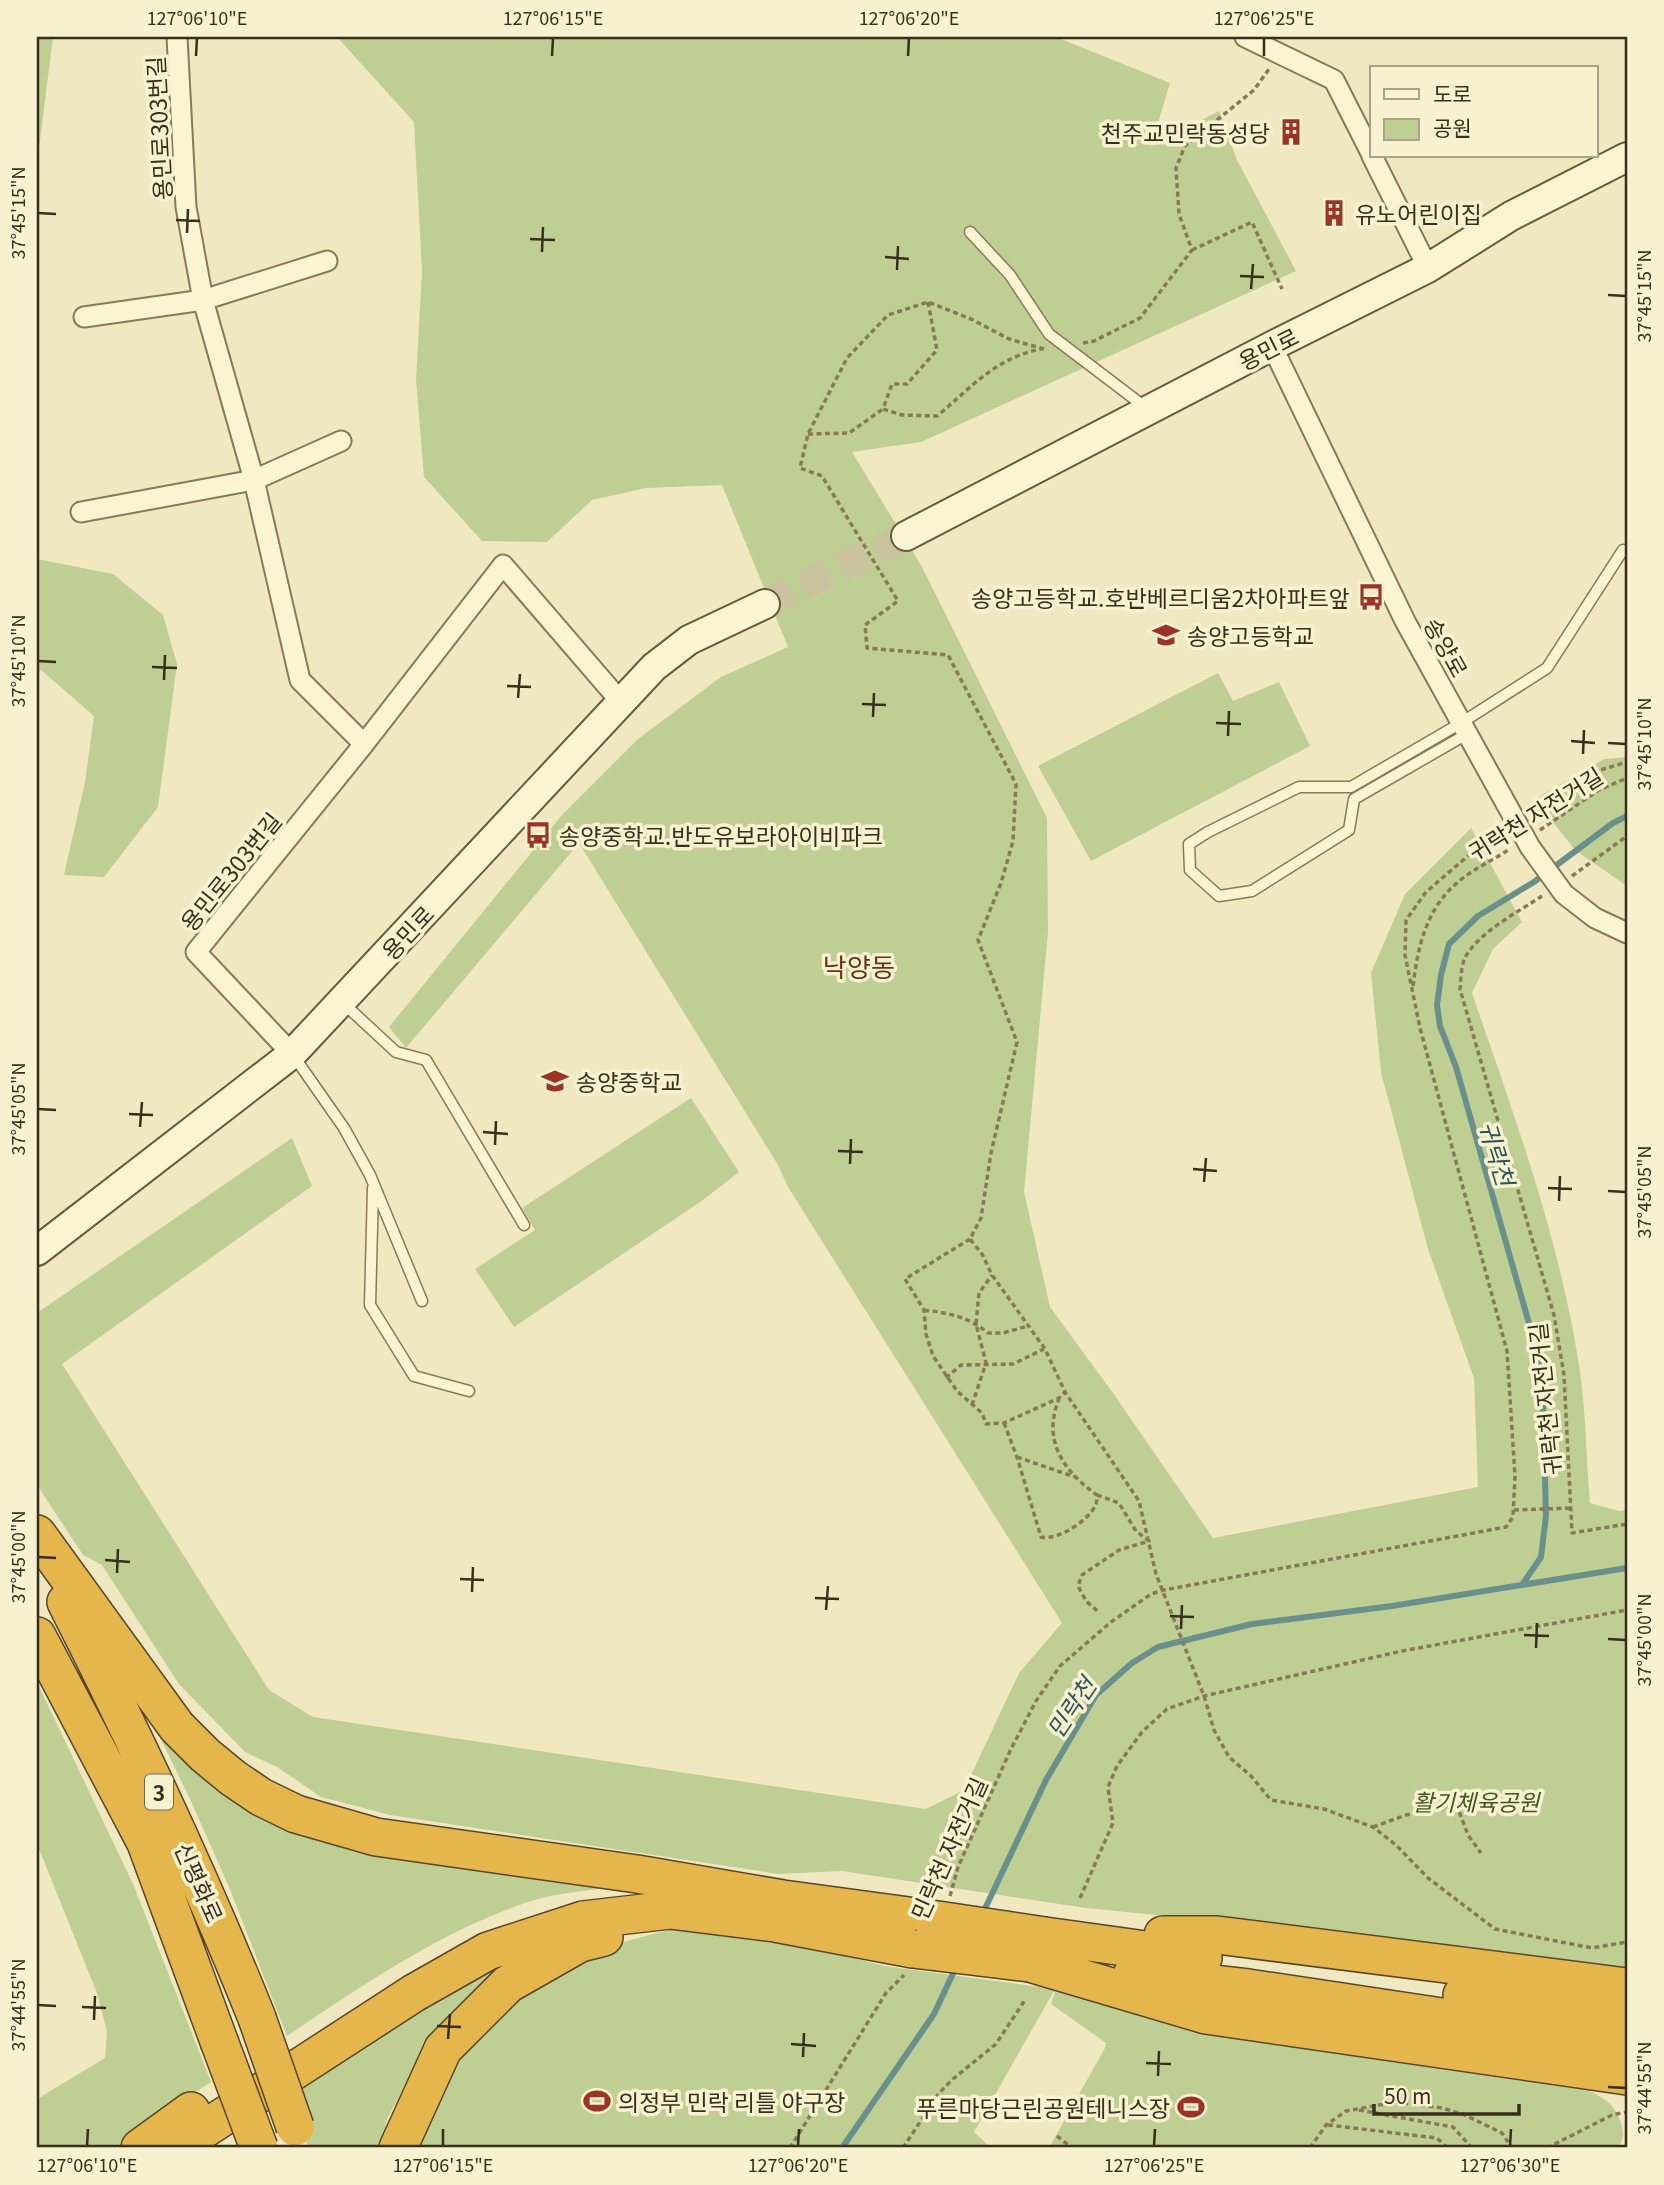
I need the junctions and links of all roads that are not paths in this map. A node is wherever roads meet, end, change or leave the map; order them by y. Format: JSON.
{"nodes":[{"id":1,"x":177,"y":37,"type":"edge"},
{"id":2,"x":1245,"y":37,"type":"edge"},
{"id":3,"x":1370,"y":151,"type":"edge"},
{"id":4,"x":1373,"y":158,"type":"edge"},
{"id":5,"x":1627,"y":158,"type":"edge"},
{"id":6,"x":970,"y":232,"type":"dead end"},
{"id":7,"x":327,"y":261,"type":"dead end"},
{"id":8,"x":1428,"y":268,"type":"junction"},
{"id":9,"x":203,"y":300,"type":"junction"},
{"id":10,"x":84,"y":317,"type":"dead end"},
{"id":11,"x":1272,"y":346,"type":"junction"},
{"id":12,"x":1149,"y":410,"type":"junction"},
{"id":13,"x":341,"y":441,"type":"dead end"},
{"id":14,"x":254,"y":480,"type":"junction"},
{"id":15,"x":81,"y":512,"type":"dead end"},
{"id":16,"x":906,"y":536,"type":"tunnel mouth"},
{"id":17,"x":1623,"y":550,"type":"dead end"},
{"id":18,"x":765,"y":604,"type":"tunnel mouth"},
{"id":19,"x":621,"y":702,"type":"junction"},
{"id":20,"x":1464,"y":729,"type":"junction"},
{"id":21,"x":364,"y":744,"type":"junction"},
{"id":22,"x":1627,"y":933,"type":"edge"},
{"id":23,"x":341,"y":1002,"type":"junction"},
{"id":24,"x":292,"y":1054,"type":"junction"},
{"id":25,"x":373,"y":1184,"type":"junction"},
{"id":26,"x":524,"y":1225,"type":"dead end"},
{"id":27,"x":37,"y":1251,"type":"edge"},
{"id":28,"x":422,"y":1301,"type":"dead end"},
{"id":29,"x":469,"y":1391,"type":"dead end"},
{"id":30,"x":37,"y":1534,"type":"edge"},
{"id":31,"x":49,"y":1563,"type":"edge"},
{"id":32,"x":37,"y":1636,"type":"edge"},
{"id":33,"x":779,"y":1911,"type":"junction"},
{"id":34,"x":1037,"y":1949,"type":"junction"},
{"id":35,"x":1627,"y":1987,"type":"edge"},
{"id":36,"x":1627,"y":2018,"type":"edge"},
{"id":37,"x":1624,"y":2071,"type":"edge"},
{"id":38,"x":298,"y":2138,"type":"edge"},
{"id":39,"x":140,"y":2148,"type":"edge"},
{"id":40,"x":174,"y":2148,"type":"edge"},
{"id":41,"x":259,"y":2148,"type":"edge"},
{"id":42,"x":398,"y":2148,"type":"edge"}],
"edges":[{"from":1,"to":9,"type":"street","name":"용민로303번길"},
{"from":2,"to":3,"type":"street"},
{"from":4,"to":8,"type":"street"},
{"from":5,"to":8,"type":"street","name":"용민로"},
{"from":6,"to":12,"type":"lane"},
{"from":7,"to":9,"type":"street"},
{"from":8,"to":11,"type":"street","name":"용민로"},
{"from":9,"to":10,"type":"street"},
{"from":9,"to":14,"type":"street","name":"용민로303번길"},
{"from":11,"to":12,"type":"street","name":"용민로"},
{"from":11,"to":20,"type":"street","name":"송양로"},
{"from":12,"to":16,"type":"street","name":"용민로"},
{"from":13,"to":14,"type":"street"},
{"from":14,"to":15,"type":"street"},
{"from":14,"to":21,"type":"street","name":"용민로303번길"},
{"from":17,"to":20,"type":"lane"},
{"from":18,"to":19,"type":"street","name":"용민로"},
{"from":19,"to":21,"type":"street","name":"용민로303번길"},
{"from":19,"to":23,"type":"street","name":"용민로"},
{"from":20,"to":20,"type":"lane"},
{"from":20,"to":22,"type":"street","name":"송양로"},
{"from":21,"to":24,"type":"street","name":"용민로303번길"},
{"from":23,"to":24,"type":"street","name":"용민로"},
{"from":23,"to":26,"type":"lane"},
{"from":24,"to":25,"type":"lane"},
{"from":24,"to":27,"type":"street","name":"용민로"},
{"from":25,"to":28,"type":"lane"},
{"from":25,"to":29,"type":"lane"},
{"from":30,"to":31,"type":"highway"},
{"from":31,"to":33,"type":"highway"},
{"from":31,"to":38,"type":"highway","name":"신평화로","number":"3","bridge":true},
{"from":32,"to":41,"type":"highway","name":"신평화로","number":"3","bridge":true},
{"from":33,"to":34,"type":"highway","bridge":true},
{"from":33,"to":39,"type":"highway"},
{"from":33,"to":40,"type":"highway"},
{"from":33,"to":42,"type":"highway"},
{"from":34,"to":35,"type":"highway"},
{"from":34,"to":36,"type":"highway"},
{"from":34,"to":37,"type":"highway"}]}
